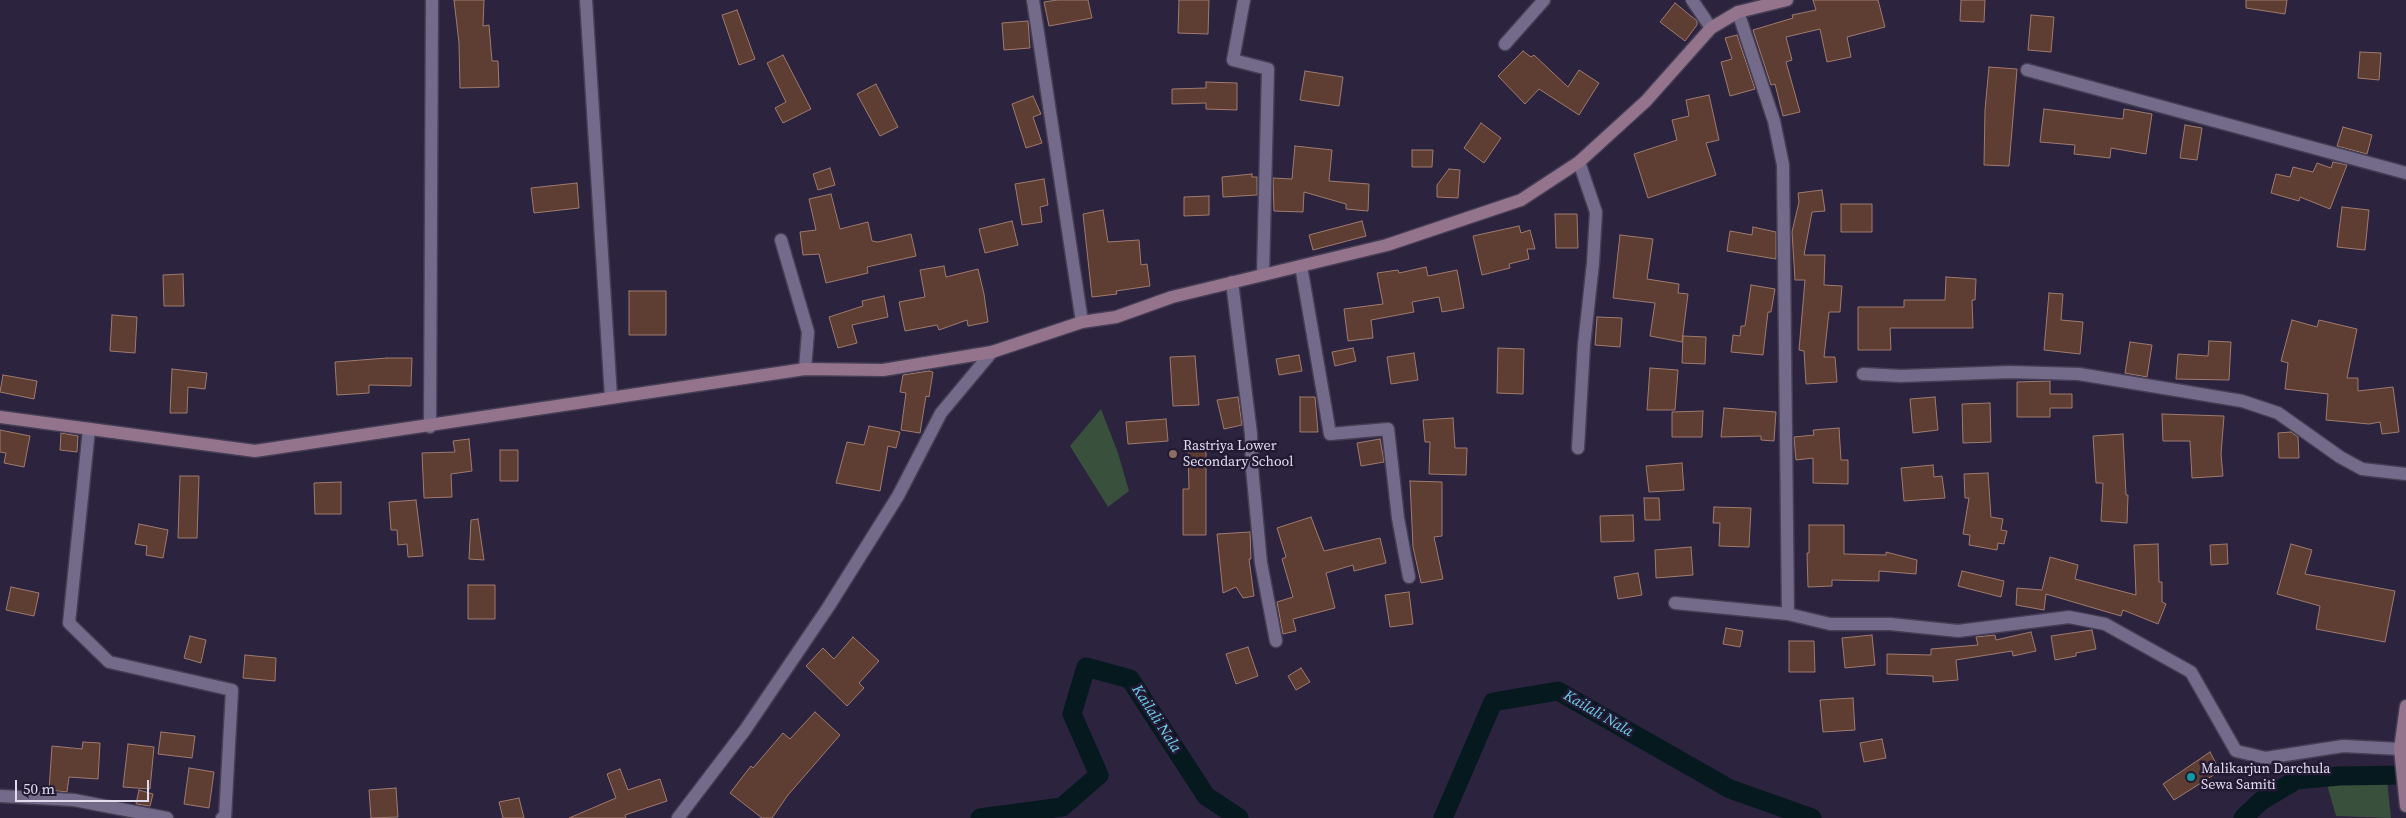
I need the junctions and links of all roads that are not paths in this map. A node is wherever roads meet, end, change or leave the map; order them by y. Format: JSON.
{"nodes":[{"id":1,"x":432,"y":0,"type":"edge"},
{"id":2,"x":586,"y":0,"type":"edge"},
{"id":3,"x":1033,"y":0,"type":"edge"},
{"id":4,"x":1244,"y":0,"type":"edge"},
{"id":5,"x":1544,"y":0,"type":"edge"},
{"id":6,"x":1692,"y":0,"type":"edge"},
{"id":7,"x":1787,"y":0,"type":"edge"},
{"id":8,"x":1738,"y":12,"type":"junction"},
{"id":9,"x":1711,"y":28,"type":"junction"},
{"id":10,"x":1505,"y":44,"type":"dead end"},
{"id":11,"x":2027,"y":70,"type":"dead end"},
{"id":12,"x":1579,"y":162,"type":"junction"},
{"id":13,"x":2406,"y":173,"type":"edge"},
{"id":14,"x":781,"y":240,"type":"dead end"},
{"id":15,"x":1302,"y":266,"type":"junction"},
{"id":16,"x":1263,"y":276,"type":"junction"},
{"id":17,"x":1232,"y":282,"type":"junction"},
{"id":18,"x":1082,"y":322,"type":"junction"},
{"id":19,"x":992,"y":352,"type":"junction"},
{"id":20,"x":805,"y":369,"type":"junction"},
{"id":21,"x":1863,"y":374,"type":"dead end"},
{"id":22,"x":611,"y":397,"type":"junction"},
{"id":23,"x":0,"y":417,"type":"edge"},
{"id":24,"x":430,"y":426,"type":"junction"},
{"id":25,"x":90,"y":429,"type":"junction"},
{"id":26,"x":1578,"y":448,"type":"dead end"},
{"id":27,"x":2406,"y":474,"type":"edge"},
{"id":28,"x":1409,"y":577,"type":"dead end"},
{"id":29,"x":1675,"y":603,"type":"dead end"},
{"id":30,"x":1788,"y":614,"type":"junction"},
{"id":31,"x":1276,"y":641,"type":"dead end"},
{"id":32,"x":2406,"y":709,"type":"edge"},
{"id":33,"x":2400,"y":751,"type":"junction"},
{"id":34,"x":0,"y":796,"type":"edge"},
{"id":35,"x":2405,"y":803,"type":"edge"},
{"id":36,"x":166,"y":818,"type":"edge"},
{"id":37,"x":222,"y":818,"type":"edge"},
{"id":38,"x":678,"y":818,"type":"edge"}],
"edges":[{"from":1,"to":24,"type":"street"},
{"from":2,"to":22,"type":"street"},
{"from":3,"to":18,"type":"street"},
{"from":4,"to":16,"type":"street"},
{"from":5,"to":10,"type":"street"},
{"from":6,"to":9,"type":"street"},
{"from":7,"to":8,"type":"street"},
{"from":8,"to":9,"type":"street"},
{"from":8,"to":30,"type":"street"},
{"from":9,"to":12,"type":"street"},
{"from":11,"to":13,"type":"street"},
{"from":12,"to":15,"type":"street"},
{"from":12,"to":26,"type":"street"},
{"from":14,"to":20,"type":"street"},
{"from":15,"to":16,"type":"street"},
{"from":15,"to":28,"type":"street"},
{"from":16,"to":17,"type":"street"},
{"from":17,"to":18,"type":"street"},
{"from":17,"to":31,"type":"street"},
{"from":18,"to":19,"type":"street"},
{"from":19,"to":20,"type":"street"},
{"from":19,"to":38,"type":"street"},
{"from":20,"to":22,"type":"street"},
{"from":21,"to":27,"type":"street"},
{"from":22,"to":24,"type":"street"},
{"from":23,"to":25,"type":"street"},
{"from":24,"to":25,"type":"street"},
{"from":25,"to":37,"type":"street"},
{"from":29,"to":30,"type":"street"},
{"from":30,"to":33,"type":"street"},
{"from":32,"to":33,"type":"street"},
{"from":33,"to":35,"type":"street"},
{"from":34,"to":36,"type":"street"}]}
